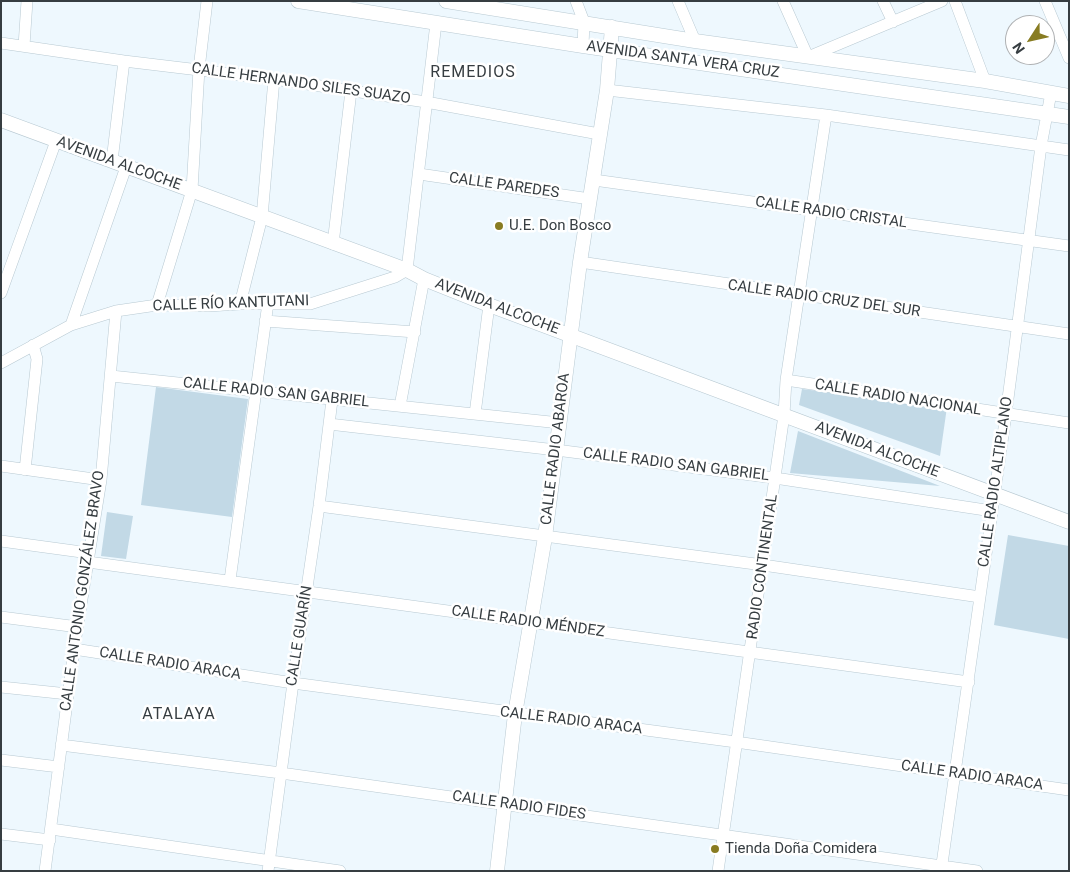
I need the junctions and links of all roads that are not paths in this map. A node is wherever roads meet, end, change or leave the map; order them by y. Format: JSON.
{"nodes":[{"id":1,"x":27,"y":1,"type":"edge"},
{"id":2,"x":207,"y":1,"type":"edge"},
{"id":3,"x":298,"y":1,"type":"edge"},
{"id":4,"x":446,"y":1,"type":"edge"},
{"id":5,"x":576,"y":1,"type":"edge"},
{"id":6,"x":678,"y":1,"type":"edge"},
{"id":7,"x":783,"y":1,"type":"edge"},
{"id":8,"x":883,"y":1,"type":"edge"},
{"id":9,"x":942,"y":1,"type":"edge"},
{"id":10,"x":954,"y":1,"type":"edge"},
{"id":11,"x":1045,"y":1,"type":"edge"},
{"id":12,"x":584,"y":22,"type":"junction"},
{"id":13,"x":893,"y":22,"type":"junction"},
{"id":14,"x":436,"y":23,"type":"junction"},
{"id":15,"x":612,"y":27,"type":"junction"},
{"id":16,"x":695,"y":41,"type":"junction"},
{"id":17,"x":1,"y":43,"type":"edge"},
{"id":18,"x":24,"y":46,"type":"junction"},
{"id":19,"x":583,"y":46,"type":"junction"},
{"id":20,"x":611,"y":50,"type":"junction"},
{"id":21,"x":808,"y":57,"type":"junction"},
{"id":22,"x":1069,"y":58,"type":"edge"},
{"id":23,"x":124,"y":61,"type":"junction"},
{"id":24,"x":200,"y":70,"type":"junction"},
{"id":25,"x":274,"y":79,"type":"junction"},
{"id":26,"x":985,"y":81,"type":"junction"},
{"id":27,"x":607,"y":90,"type":"junction"},
{"id":28,"x":351,"y":91,"type":"junction"},
{"id":29,"x":1051,"y":93,"type":"junction"},
{"id":30,"x":1069,"y":96,"type":"edge"},
{"id":31,"x":426,"y":102,"type":"junction"},
{"id":32,"x":1047,"y":114,"type":"junction"},
{"id":33,"x":826,"y":115,"type":"junction"},
{"id":34,"x":1069,"y":117,"type":"edge"},
{"id":35,"x":1,"y":120,"type":"edge"},
{"id":36,"x":600,"y":134,"type":"junction"},
{"id":37,"x":56,"y":141,"type":"junction"},
{"id":38,"x":1041,"y":146,"type":"junction"},
{"id":39,"x":1069,"y":150,"type":"edge"},
{"id":40,"x":112,"y":161,"type":"junction"},
{"id":41,"x":126,"y":167,"type":"junction"},
{"id":42,"x":418,"y":174,"type":"junction"},
{"id":43,"x":594,"y":180,"type":"junction"},
{"id":44,"x":192,"y":190,"type":"junction"},
{"id":45,"x":590,"y":199,"type":"junction"},
{"id":46,"x":812,"y":210,"type":"junction"},
{"id":47,"x":262,"y":217,"type":"junction"},
{"id":48,"x":1030,"y":241,"type":"junction"},
{"id":49,"x":334,"y":244,"type":"junction"},
{"id":50,"x":1069,"y":246,"type":"edge"},
{"id":51,"x":580,"y":262,"type":"junction"},
{"id":52,"x":407,"y":270,"type":"junction"},
{"id":53,"x":424,"y":279,"type":"junction"},
{"id":54,"x":1,"y":293,"type":"edge"},
{"id":55,"x":800,"y":296,"type":"junction"},
{"id":56,"x":268,"y":303,"type":"junction"},
{"id":57,"x":240,"y":304,"type":"junction"},
{"id":58,"x":157,"y":305,"type":"junction"},
{"id":59,"x":489,"y":305,"type":"junction"},
{"id":60,"x":116,"y":311,"type":"junction"},
{"id":61,"x":265,"y":321,"type":"junction"},
{"id":62,"x":71,"y":325,"type":"junction"},
{"id":63,"x":1017,"y":327,"type":"junction"},
{"id":64,"x":415,"y":332,"type":"junction"},
{"id":65,"x":1069,"y":334,"type":"edge"},
{"id":66,"x":570,"y":335,"type":"junction"},
{"id":67,"x":33,"y":345,"type":"junction"},
{"id":68,"x":1,"y":363,"type":"edge"},
{"id":69,"x":111,"y":376,"type":"junction"},
{"id":70,"x":786,"y":380,"type":"junction"},
{"id":71,"x":256,"y":390,"type":"junction"},
{"id":72,"x":332,"y":400,"type":"junction"},
{"id":73,"x":400,"y":406,"type":"junction"},
{"id":74,"x":475,"y":414,"type":"junction"},
{"id":75,"x":1006,"y":414,"type":"junction"},
{"id":76,"x":784,"y":415,"type":"junction"},
{"id":77,"x":560,"y":423,"type":"junction"},
{"id":78,"x":1069,"y":423,"type":"edge"},
{"id":79,"x":329,"y":424,"type":"junction"},
{"id":80,"x":556,"y":450,"type":"junction"},
{"id":81,"x":1,"y":466,"type":"edge"},
{"id":82,"x":25,"y":470,"type":"junction"},
{"id":83,"x":775,"y":478,"type":"junction"},
{"id":84,"x":101,"y":480,"type":"junction"},
{"id":85,"x":994,"y":494,"type":"junction"},
{"id":86,"x":319,"y":506,"type":"junction"},
{"id":87,"x":992,"y":511,"type":"junction"},
{"id":88,"x":1066,"y":518,"type":"edge"},
{"id":89,"x":546,"y":537,"type":"junction"},
{"id":90,"x":1,"y":541,"type":"edge"},
{"id":91,"x":88,"y":557,"type":"junction"},
{"id":92,"x":763,"y":565,"type":"junction"},
{"id":93,"x":230,"y":580,"type":"junction"},
{"id":94,"x":307,"y":591,"type":"junction"},
{"id":95,"x":980,"y":597,"type":"junction"},
{"id":96,"x":1,"y":617,"type":"edge"},
{"id":97,"x":532,"y":622,"type":"junction"},
{"id":98,"x":78,"y":627,"type":"junction"},
{"id":99,"x":74,"y":650,"type":"junction"},
{"id":100,"x":750,"y":653,"type":"junction"},
{"id":101,"x":969,"y":682,"type":"junction"},
{"id":102,"x":293,"y":683,"type":"junction"},
{"id":103,"x":1,"y":687,"type":"edge"},
{"id":104,"x":68,"y":694,"type":"junction"},
{"id":105,"x":515,"y":714,"type":"junction"},
{"id":106,"x":736,"y":742,"type":"junction"},
{"id":107,"x":61,"y":745,"type":"junction"},
{"id":108,"x":1,"y":760,"type":"edge"},
{"id":109,"x":59,"y":768,"type":"junction"},
{"id":110,"x":281,"y":773,"type":"junction"},
{"id":111,"x":956,"y":774,"type":"junction"},
{"id":112,"x":1069,"y":790,"type":"edge"},
{"id":113,"x":505,"y":804,"type":"junction"},
{"id":114,"x":1,"y":834,"type":"edge"},
{"id":115,"x":50,"y":834,"type":"junction"},
{"id":116,"x":723,"y":835,"type":"junction"},
{"id":117,"x":269,"y":866,"type":"edge"},
{"id":118,"x":941,"y":868,"type":"edge"},
{"id":119,"x":45,"y":871,"type":"edge"},
{"id":120,"x":340,"y":871,"type":"edge"},
{"id":121,"x":498,"y":871,"type":"edge"},
{"id":122,"x":718,"y":871,"type":"edge"},
{"id":123,"x":977,"y":871,"type":"edge"}],
"edges":[{"from":1,"to":18,"type":"street"},
{"from":2,"to":24,"type":"street"},
{"from":3,"to":14,"type":"street","name":"AVENIDA SANTA VERA CRUZ"},
{"from":4,"to":12,"type":"street","name":"AVENIDA SANTA VERA CRUZ"},
{"from":5,"to":12,"type":"street"},
{"from":6,"to":16,"type":"street"},
{"from":7,"to":21,"type":"street"},
{"from":8,"to":13,"type":"street"},
{"from":9,"to":13,"type":"street"},
{"from":10,"to":26,"type":"street"},
{"from":11,"to":22,"type":"street"},
{"from":12,"to":15,"type":"street","name":"AVENIDA SANTA VERA CRUZ"},
{"from":12,"to":19,"type":"street"},
{"from":13,"to":21,"type":"street"},
{"from":14,"to":19,"type":"street","name":"AVENIDA SANTA VERA CRUZ"},
{"from":14,"to":31,"type":"street"},
{"from":15,"to":16,"type":"street","name":"AVENIDA SANTA VERA CRUZ"},
{"from":15,"to":20,"type":"street","name":"CALLE RADIO ABAROA"},
{"from":16,"to":21,"type":"street","name":"AVENIDA SANTA VERA CRUZ"},
{"from":17,"to":18,"type":"street","name":"CALLE HERNANDO SILES SUAZO"},
{"from":18,"to":23,"type":"street","name":"CALLE HERNANDO SILES SUAZO"},
{"from":19,"to":20,"type":"street","name":"AVENIDA SANTA VERA CRUZ"},
{"from":20,"to":27,"type":"street","name":"CALLE RADIO ABAROA"},
{"from":20,"to":32,"type":"street","name":"AVENIDA SANTA VERA CRUZ"},
{"from":21,"to":26,"type":"street","name":"AVENIDA SANTA VERA CRUZ"},
{"from":23,"to":24,"type":"street","name":"CALLE HERNANDO SILES SUAZO"},
{"from":23,"to":40,"type":"street"},
{"from":24,"to":25,"type":"street","name":"CALLE HERNANDO SILES SUAZO"},
{"from":24,"to":44,"type":"street"},
{"from":25,"to":28,"type":"street","name":"CALLE HERNANDO SILES SUAZO"},
{"from":25,"to":47,"type":"street"},
{"from":26,"to":29,"type":"street","name":"AVENIDA SANTA VERA CRUZ"},
{"from":27,"to":33,"type":"street"},
{"from":27,"to":36,"type":"street","name":"CALLE RADIO ABAROA"},
{"from":28,"to":31,"type":"street","name":"CALLE HERNANDO SILES SUAZO"},
{"from":28,"to":49,"type":"street"},
{"from":29,"to":30,"type":"street","name":"AVENIDA SANTA VERA CRUZ"},
{"from":29,"to":32,"type":"street","name":"CALLE RADIO ALTIPLANO"},
{"from":31,"to":36,"type":"street","name":"CALLE HERNANDO SILES SUAZO"},
{"from":31,"to":42,"type":"street"},
{"from":32,"to":34,"type":"street","name":"AVENIDA SANTA VERA CRUZ"},
{"from":32,"to":38,"type":"street","name":"CALLE RADIO ALTIPLANO"},
{"from":33,"to":38,"type":"street"},
{"from":33,"to":46,"type":"street","name":"RADIO CONTINENTAL"},
{"from":35,"to":37,"type":"street","name":"AVENIDA ALCOCHE"},
{"from":36,"to":43,"type":"street","name":"CALLE RADIO ABAROA"},
{"from":37,"to":40,"type":"street","name":"AVENIDA ALCOCHE"},
{"from":37,"to":54,"type":"street"},
{"from":38,"to":39,"type":"street"},
{"from":38,"to":48,"type":"street","name":"CALLE RADIO ALTIPLANO"},
{"from":40,"to":41,"type":"street","name":"AVENIDA ALCOCHE"},
{"from":41,"to":44,"type":"street","name":"AVENIDA ALCOCHE"},
{"from":41,"to":62,"type":"street"},
{"from":42,"to":45,"type":"street","name":"CALLE PAREDES"},
{"from":42,"to":52,"type":"street"},
{"from":43,"to":45,"type":"street","name":"CALLE RADIO ABAROA"},
{"from":43,"to":46,"type":"street","name":"CALLE RADIO CRISTAL"},
{"from":44,"to":47,"type":"street","name":"AVENIDA ALCOCHE"},
{"from":44,"to":58,"type":"street"},
{"from":45,"to":51,"type":"street","name":"CALLE RADIO ABAROA"},
{"from":46,"to":48,"type":"street","name":"CALLE RADIO CRISTAL"},
{"from":46,"to":55,"type":"street","name":"RADIO CONTINENTAL"},
{"from":47,"to":49,"type":"street","name":"AVENIDA ALCOCHE"},
{"from":47,"to":57,"type":"street"},
{"from":48,"to":50,"type":"street","name":"CALLE RADIO CRISTAL"},
{"from":48,"to":63,"type":"street","name":"CALLE RADIO ALTIPLANO"},
{"from":49,"to":52,"type":"street","name":"AVENIDA ALCOCHE"},
{"from":51,"to":55,"type":"street","name":"CALLE RADIO CRUZ DEL SUR"},
{"from":51,"to":66,"type":"street","name":"CALLE RADIO ABAROA"},
{"from":52,"to":53,"type":"street","name":"AVENIDA ALCOCHE"},
{"from":52,"to":56,"type":"street","name":"CALLE RÍO KANTUTANI"},
{"from":53,"to":59,"type":"street","name":"AVENIDA ALCOCHE"},
{"from":53,"to":64,"type":"street"},
{"from":55,"to":63,"type":"street","name":"CALLE RADIO CRUZ DEL SUR"},
{"from":55,"to":70,"type":"street","name":"RADIO CONTINENTAL"},
{"from":56,"to":57,"type":"street","name":"CALLE RÍO KANTUTANI"},
{"from":56,"to":61,"type":"street"},
{"from":57,"to":58,"type":"street","name":"CALLE RÍO KANTUTANI"},
{"from":58,"to":60,"type":"street","name":"CALLE RÍO KANTUTANI"},
{"from":59,"to":66,"type":"street","name":"AVENIDA ALCOCHE"},
{"from":59,"to":74,"type":"street"},
{"from":60,"to":62,"type":"street","name":"CALLE RÍO KANTUTANI"},
{"from":60,"to":69,"type":"street","name":"CALLE ANTONIO GONZÁLEZ BRAVO"},
{"from":61,"to":64,"type":"street"},
{"from":61,"to":71,"type":"street"},
{"from":62,"to":67,"type":"street","name":"CALLE RÍO KANTUTANI"},
{"from":63,"to":65,"type":"street","name":"CALLE RADIO CRUZ DEL SUR"},
{"from":63,"to":75,"type":"street","name":"CALLE RADIO ALTIPLANO"},
{"from":64,"to":73,"type":"street"},
{"from":66,"to":76,"type":"street","name":"AVENIDA ALCOCHE"},
{"from":66,"to":77,"type":"street","name":"CALLE RADIO ABAROA"},
{"from":67,"to":68,"type":"street","name":"CALLE RÍO KANTUTANI"},
{"from":67,"to":82,"type":"street"},
{"from":69,"to":71,"type":"street","name":"CALLE RADIO SAN GABRIEL"},
{"from":69,"to":84,"type":"street","name":"CALLE ANTONIO GONZÁLEZ BRAVO"},
{"from":70,"to":75,"type":"street","name":"CALLE RADIO NACIONAL"},
{"from":70,"to":76,"type":"street","name":"RADIO CONTINENTAL"},
{"from":71,"to":72,"type":"street","name":"CALLE RADIO SAN GABRIEL"},
{"from":71,"to":93,"type":"street"},
{"from":72,"to":73,"type":"street","name":"CALLE RADIO SAN GABRIEL"},
{"from":72,"to":79,"type":"street","name":"CALLE GUARÍN"},
{"from":73,"to":74,"type":"street","name":"CALLE RADIO SAN GABRIEL"},
{"from":74,"to":77,"type":"street","name":"CALLE RADIO SAN GABRIEL"},
{"from":75,"to":78,"type":"street","name":"CALLE RADIO NACIONAL"},
{"from":75,"to":85,"type":"street","name":"CALLE RADIO ALTIPLANO"},
{"from":76,"to":83,"type":"street","name":"RADIO CONTINENTAL"},
{"from":76,"to":85,"type":"street","name":"AVENIDA ALCOCHE"},
{"from":77,"to":80,"type":"street","name":"CALLE RADIO ABAROA"},
{"from":79,"to":80,"type":"street","name":"CALLE RADIO SAN GABRIEL"},
{"from":79,"to":86,"type":"street","name":"CALLE GUARÍN"},
{"from":80,"to":83,"type":"street","name":"CALLE RADIO SAN GABRIEL"},
{"from":80,"to":89,"type":"street","name":"CALLE RADIO ABAROA"},
{"from":81,"to":82,"type":"street"},
{"from":82,"to":84,"type":"street"},
{"from":83,"to":87,"type":"street","name":"CALLE RADIO SAN GABRIEL"},
{"from":83,"to":92,"type":"street","name":"RADIO CONTINENTAL"},
{"from":84,"to":91,"type":"street","name":"CALLE ANTONIO GONZÁLEZ BRAVO"},
{"from":85,"to":87,"type":"street","name":"CALLE RADIO ALTIPLANO"},
{"from":85,"to":88,"type":"street"},
{"from":86,"to":89,"type":"street"},
{"from":86,"to":94,"type":"street","name":"CALLE GUARÍN"},
{"from":87,"to":95,"type":"street","name":"CALLE RADIO ALTIPLANO"},
{"from":89,"to":92,"type":"street"},
{"from":89,"to":97,"type":"street","name":"CALLE RADIO ABAROA"},
{"from":90,"to":91,"type":"street","name":"CALLE RADIO MÉNDEZ"},
{"from":91,"to":93,"type":"street","name":"CALLE RADIO MÉNDEZ"},
{"from":91,"to":98,"type":"street","name":"CALLE ANTONIO GONZÁLEZ BRAVO"},
{"from":92,"to":95,"type":"street"},
{"from":92,"to":100,"type":"street","name":"RADIO CONTINENTAL"},
{"from":93,"to":94,"type":"street","name":"CALLE RADIO MÉNDEZ"},
{"from":94,"to":97,"type":"street","name":"CALLE RADIO MÉNDEZ"},
{"from":94,"to":102,"type":"street","name":"CALLE GUARÍN"},
{"from":95,"to":101,"type":"street","name":"CALLE RADIO ALTIPLANO"},
{"from":96,"to":98,"type":"street"},
{"from":97,"to":100,"type":"street","name":"CALLE RADIO MÉNDEZ"},
{"from":97,"to":105,"type":"street","name":"CALLE RADIO ABAROA"},
{"from":98,"to":99,"type":"street","name":"CALLE ANTONIO GONZÁLEZ BRAVO"},
{"from":99,"to":102,"type":"street","name":"CALLE RADIO ARACA"},
{"from":99,"to":104,"type":"street","name":"CALLE ANTONIO GONZÁLEZ BRAVO"},
{"from":100,"to":101,"type":"street","name":"CALLE RADIO MÉNDEZ"},
{"from":100,"to":106,"type":"street","name":"RADIO CONTINENTAL"},
{"from":101,"to":111,"type":"street","name":"CALLE RADIO ALTIPLANO"},
{"from":102,"to":105,"type":"street","name":"CALLE RADIO ARACA"},
{"from":102,"to":110,"type":"street","name":"CALLE GUARÍN"},
{"from":103,"to":104,"type":"street"},
{"from":104,"to":107,"type":"street","name":"CALLE ANTONIO GONZÁLEZ BRAVO"},
{"from":105,"to":106,"type":"street","name":"CALLE RADIO ARACA"},
{"from":105,"to":113,"type":"street","name":"CALLE RADIO ABAROA"},
{"from":106,"to":111,"type":"street","name":"CALLE RADIO ARACA"},
{"from":106,"to":116,"type":"street","name":"RADIO CONTINENTAL"},
{"from":107,"to":109,"type":"street","name":"CALLE ANTONIO GONZÁLEZ BRAVO"},
{"from":107,"to":110,"type":"street","name":"CALLE RADIO FIDES"},
{"from":108,"to":109,"type":"street"},
{"from":109,"to":115,"type":"street","name":"CALLE ANTONIO GONZÁLEZ BRAVO"},
{"from":110,"to":113,"type":"street","name":"CALLE RADIO FIDES"},
{"from":110,"to":117,"type":"street","name":"CALLE GUARÍN"},
{"from":111,"to":112,"type":"street","name":"CALLE RADIO ARACA"},
{"from":111,"to":118,"type":"street","name":"CALLE RADIO ALTIPLANO"},
{"from":113,"to":116,"type":"street","name":"CALLE RADIO FIDES"},
{"from":113,"to":121,"type":"street","name":"CALLE RADIO ABAROA"},
{"from":114,"to":115,"type":"street"},
{"from":115,"to":117,"type":"street"},
{"from":115,"to":119,"type":"street","name":"CALLE ANTONIO GONZÁLEZ BRAVO"},
{"from":116,"to":118,"type":"street","name":"CALLE RADIO FIDES"},
{"from":116,"to":122,"type":"street","name":"RADIO CONTINENTAL"},
{"from":117,"to":120,"type":"street"},
{"from":118,"to":123,"type":"street","name":"CALLE RADIO FIDES"}]}
